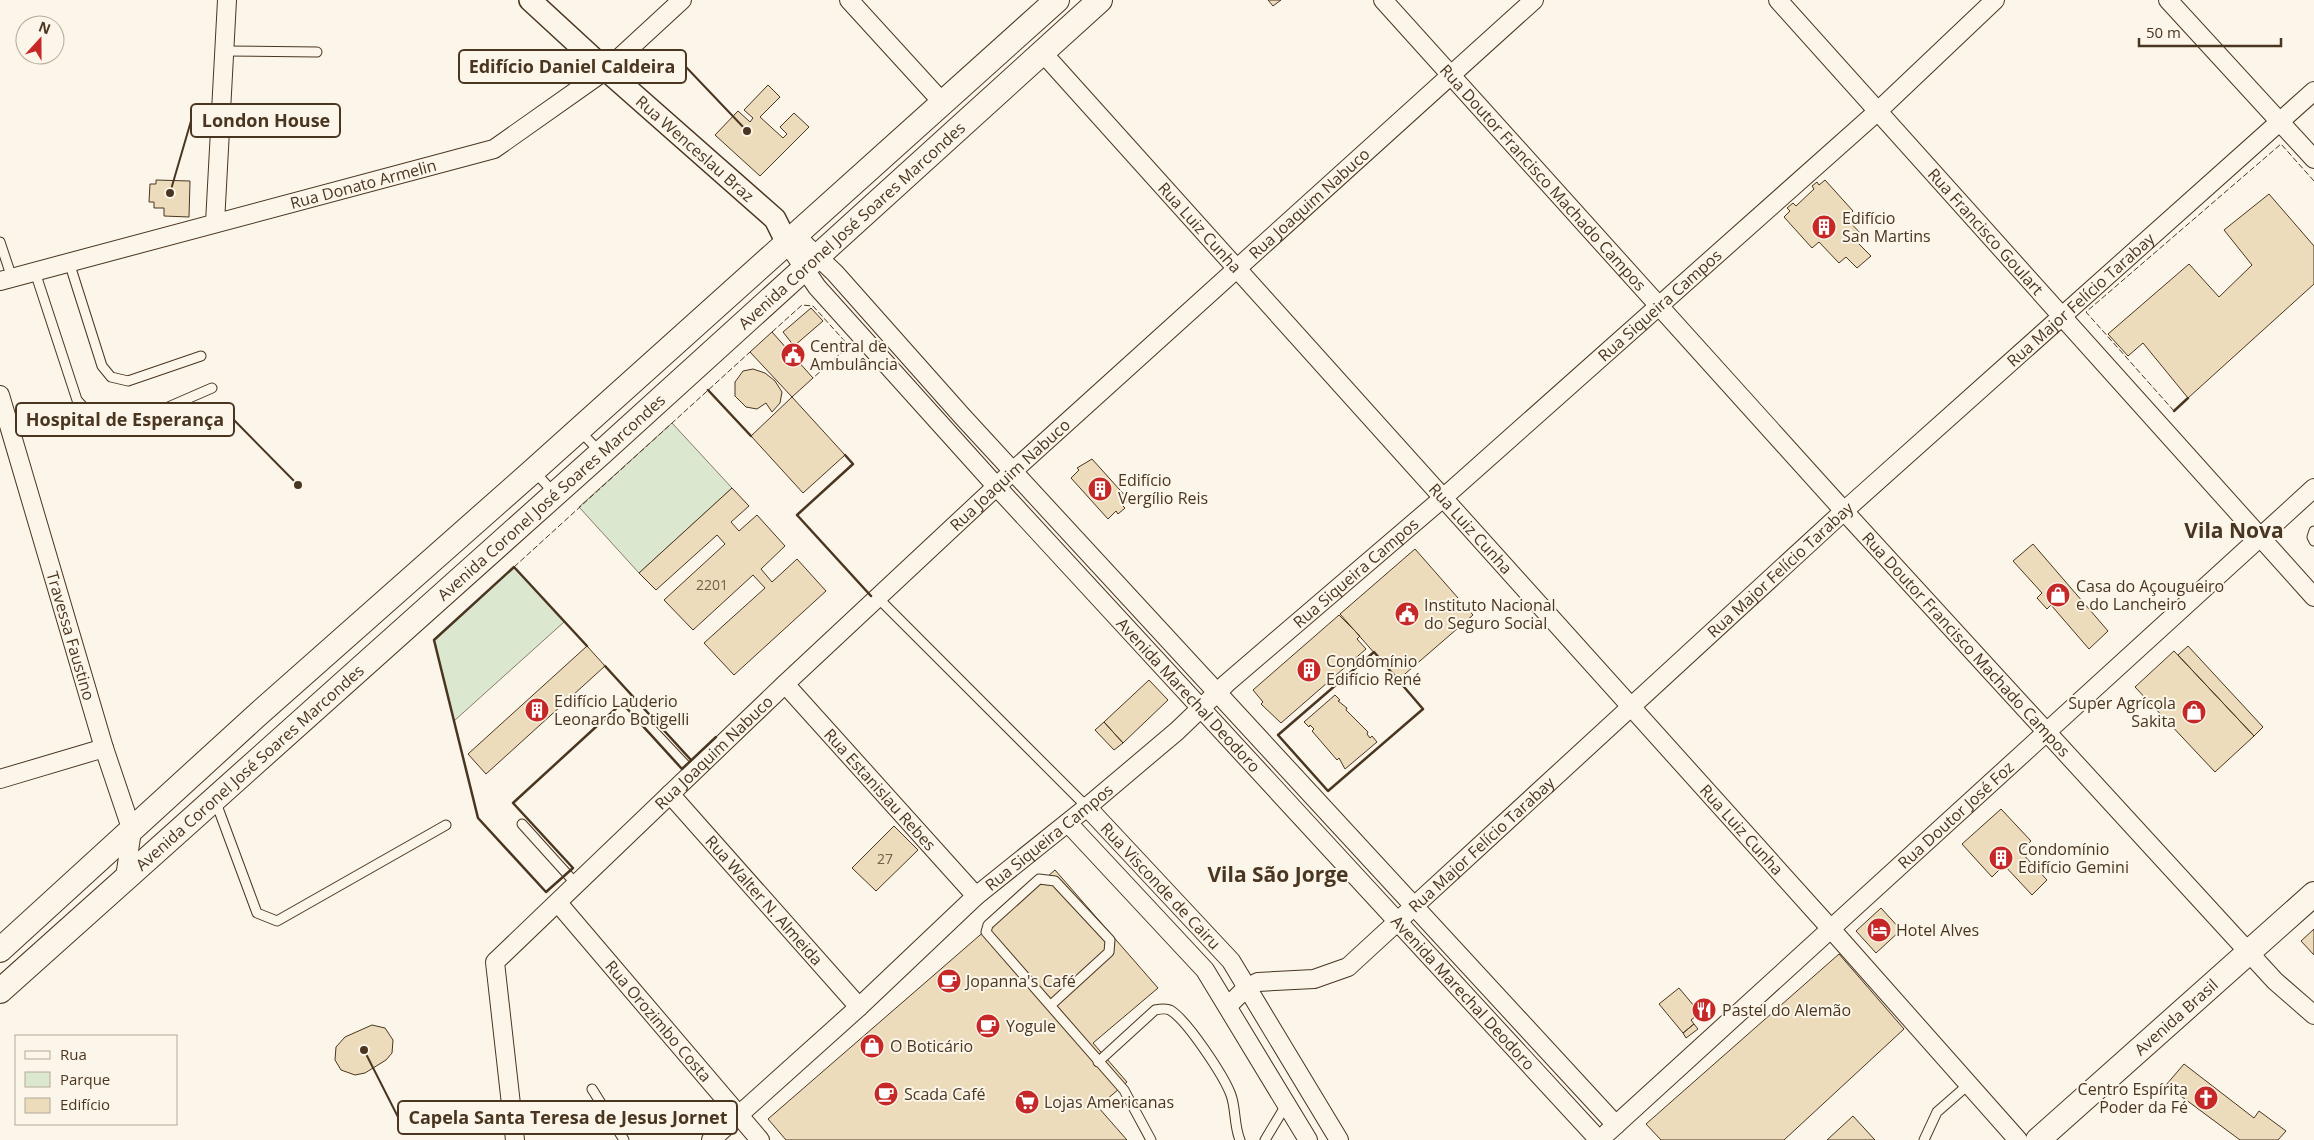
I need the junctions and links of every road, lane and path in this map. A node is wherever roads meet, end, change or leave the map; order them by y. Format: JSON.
{"nodes":[{"id":1,"x":227,"y":0,"type":"edge"},
{"id":2,"x":530,"y":0,"type":"edge"},
{"id":3,"x":682,"y":0,"type":"edge"},
{"id":4,"x":849,"y":0,"type":"edge"},
{"id":5,"x":1057,"y":0,"type":"edge"},
{"id":6,"x":1100,"y":0,"type":"edge"},
{"id":7,"x":1383,"y":0,"type":"edge"},
{"id":8,"x":1534,"y":0,"type":"edge"},
{"id":9,"x":1778,"y":0,"type":"edge"},
{"id":10,"x":1995,"y":0,"type":"edge"},
{"id":11,"x":2168,"y":0,"type":"edge"},
{"id":12,"x":1038,"y":17,"type":"junction"},
{"id":13,"x":1049,"y":46,"type":"junction"},
{"id":14,"x":225,"y":51,"type":"junction"},
{"id":15,"x":316,"y":52,"type":"dead end"},
{"id":16,"x":606,"y":70,"type":"junction"},
{"id":17,"x":1450,"y":74,"type":"junction"},
{"id":18,"x":2314,"y":91,"type":"edge"},
{"id":19,"x":943,"y":103,"type":"junction"},
{"id":20,"x":1878,"y":111,"type":"junction"},
{"id":21,"x":2280,"y":122,"type":"junction"},
{"id":22,"x":2314,"y":159,"type":"edge"},
{"id":23,"x":215,"y":224,"type":"junction"},
{"id":24,"x":791,"y":240,"type":"junction"},
{"id":25,"x":0,"y":242,"type":"edge"},
{"id":26,"x":810,"y":261,"type":"junction"},
{"id":27,"x":69,"y":262,"type":"junction"},
{"id":28,"x":1237,"y":271,"type":"junction"},
{"id":29,"x":34,"y":272,"type":"junction"},
{"id":30,"x":6,"y":280,"type":"edge"},
{"id":31,"x":1658,"y":305,"type":"junction"},
{"id":32,"x":2063,"y":315,"type":"junction"},
{"id":33,"x":201,"y":356,"type":"dead end"},
{"id":34,"x":212,"y":388,"type":"dead end"},
{"id":35,"x":0,"y":395,"type":"edge"},
{"id":36,"x":579,"y":430,"type":"junction"},
{"id":37,"x":601,"y":453,"type":"junction"},
{"id":38,"x":534,"y":470,"type":"junction"},
{"id":39,"x":1013,"y":471,"type":"junction"},
{"id":40,"x":996,"y":487,"type":"junction"},
{"id":41,"x":2314,"y":488,"type":"edge"},
{"id":42,"x":555,"y":494,"type":"junction"},
{"id":43,"x":1442,"y":498,"type":"junction"},
{"id":44,"x":1844,"y":511,"type":"junction"},
{"id":45,"x":2314,"y":530,"type":"edge"},
{"id":46,"x":2261,"y":537,"type":"junction"},
{"id":47,"x":2314,"y":541,"type":"edge"},
{"id":48,"x":2314,"y":597,"type":"edge"},
{"id":49,"x":878,"y":598,"type":"junction"},
{"id":50,"x":784,"y":684,"type":"junction"},
{"id":51,"x":1217,"y":692,"type":"junction"},
{"id":52,"x":1630,"y":706,"type":"junction"},
{"id":53,"x":1201,"y":708,"type":"junction"},
{"id":54,"x":646,"y":723,"type":"dead end"},
{"id":55,"x":2048,"y":732,"type":"junction"},
{"id":56,"x":104,"y":748,"type":"junction"},
{"id":57,"x":692,"y":772,"type":"junction"},
{"id":58,"x":0,"y":779,"type":"edge"},
{"id":59,"x":670,"y":794,"type":"junction"},
{"id":60,"x":214,"y":798,"type":"junction"},
{"id":61,"x":1087,"y":807,"type":"junction"},
{"id":62,"x":1068,"y":823,"type":"junction"},
{"id":63,"x":522,"y":824,"type":"dead end"},
{"id":64,"x":446,"y":826,"type":"dead end"},
{"id":65,"x":132,"y":831,"type":"junction"},
{"id":66,"x":126,"y":877,"type":"junction"},
{"id":67,"x":577,"y":885,"type":"junction"},
{"id":68,"x":2314,"y":894,"type":"edge"},
{"id":69,"x":976,"y":896,"type":"junction"},
{"id":70,"x":558,"y":903,"type":"junction"},
{"id":71,"x":1414,"y":905,"type":"junction"},
{"id":72,"x":1397,"y":920,"type":"junction"},
{"id":73,"x":1831,"y":929,"type":"junction"},
{"id":74,"x":0,"y":950,"type":"edge"},
{"id":75,"x":2249,"y":953,"type":"junction"},
{"id":76,"x":1246,"y":988,"type":"junction"},
{"id":77,"x":0,"y":991,"type":"edge"},
{"id":78,"x":1051,"y":1005,"type":"junction"},
{"id":79,"x":1228,"y":1006,"type":"junction"},
{"id":80,"x":859,"y":1007,"type":"junction"},
{"id":81,"x":2314,"y":1015,"type":"edge"},
{"id":82,"x":1098,"y":1062,"type":"junction"},
{"id":83,"x":1969,"y":1084,"type":"junction"},
{"id":84,"x":592,"y":1089,"type":"dead end"},
{"id":85,"x":1286,"y":1105,"type":"junction"},
{"id":86,"x":739,"y":1115,"type":"junction"},
{"id":87,"x":1616,"y":1125,"type":"junction"},
{"id":88,"x":515,"y":1140,"type":"edge"},
{"id":89,"x":624,"y":1140,"type":"edge"},
{"id":90,"x":711,"y":1140,"type":"edge"},
{"id":91,"x":760,"y":1140,"type":"edge"},
{"id":92,"x":1152,"y":1140,"type":"edge"},
{"id":93,"x":1240,"y":1140,"type":"edge"},
{"id":94,"x":1265,"y":1140,"type":"edge"},
{"id":95,"x":1308,"y":1140,"type":"edge"},
{"id":96,"x":1339,"y":1140,"type":"edge"},
{"id":97,"x":1599,"y":1140,"type":"edge"},
{"id":98,"x":1924,"y":1140,"type":"edge"},
{"id":99,"x":2018,"y":1140,"type":"edge"},
{"id":100,"x":2038,"y":1140,"type":"edge"}],
"edges":[{"from":1,"to":14,"type":"street"},
{"from":2,"to":16,"type":"street","name":"Rua Wenceslau Braz"},
{"from":3,"to":16,"type":"street","name":"Rua Donato Armelin"},
{"from":4,"to":19,"type":"street"},
{"from":5,"to":12,"type":"main road","name":"Avenida Coronel José Soares Marcondes"},
{"from":6,"to":13,"type":"main road","name":"Avenida Coronel José Soares Marcondes"},
{"from":7,"to":17,"type":"street","name":"Rua Doutor Francisco Machado Campos"},
{"from":8,"to":17,"type":"street","name":"Rua Joaquim Nabuco"},
{"from":9,"to":20,"type":"street","name":"Rua Francisco Goulart"},
{"from":10,"to":20,"type":"street","name":"Rua Siqueira Campos"},
{"from":11,"to":21,"type":"street"},
{"from":12,"to":13,"type":"main road"},
{"from":12,"to":19,"type":"main road","name":"Avenida Coronel José Soares Marcondes"},
{"from":13,"to":26,"type":"main road","name":"Avenida Coronel José Soares Marcondes"},
{"from":13,"to":28,"type":"street","name":"Rua Luiz Cunha"},
{"from":14,"to":15,"type":"lane"},
{"from":14,"to":23,"type":"street"},
{"from":16,"to":23,"type":"street","name":"Rua Donato Armelin"},
{"from":16,"to":24,"type":"street","name":"Rua Wenceslau Braz"},
{"from":17,"to":28,"type":"street","name":"Rua Joaquim Nabuco"},
{"from":17,"to":31,"type":"street","name":"Rua Doutor Francisco Machado Campos"},
{"from":18,"to":21,"type":"street","name":"Rua Major Felício Tarabay"},
{"from":19,"to":24,"type":"main road","name":"Avenida Coronel José Soares Marcondes"},
{"from":20,"to":31,"type":"street","name":"Rua Siqueira Campos"},
{"from":20,"to":32,"type":"street","name":"Rua Francisco Goulart"},
{"from":21,"to":22,"type":"street"},
{"from":21,"to":32,"type":"street","name":"Rua Major Felício Tarabay"},
{"from":23,"to":27,"type":"street","name":"Rua Donato Armelin"},
{"from":24,"to":26,"type":"street","name":"Avenida Marechal Deodoro"},
{"from":24,"to":36,"type":"main road","name":"Avenida Coronel José Soares Marcondes"},
{"from":25,"to":30,"type":"lane"},
{"from":26,"to":37,"type":"main road","name":"Avenida Coronel José Soares Marcondes"},
{"from":26,"to":39,"type":"street","name":"Avenida Marechal Deodoro"},
{"from":26,"to":40,"type":"street","name":"Avenida Marechal Deodoro"},
{"from":27,"to":29,"type":"street","name":"Rua Donato Armelin"},
{"from":27,"to":33,"type":"lane"},
{"from":28,"to":39,"type":"street","name":"Rua Joaquim Nabuco"},
{"from":28,"to":43,"type":"street","name":"Rua Luiz Cunha"},
{"from":29,"to":30,"type":"street","name":"Rua Donato Armelin"},
{"from":29,"to":34,"type":"lane"},
{"from":31,"to":43,"type":"street","name":"Rua Siqueira Campos"},
{"from":31,"to":44,"type":"street","name":"Rua Doutor Francisco Machado Campos"},
{"from":32,"to":44,"type":"street","name":"Rua Major Felício Tarabay"},
{"from":32,"to":46,"type":"street","name":"Rua Francisco Goulart"},
{"from":35,"to":56,"type":"street","name":"Travessa Faustino"},
{"from":36,"to":37,"type":"lane"},
{"from":36,"to":38,"type":"main road","name":"Avenida Coronel José Soares Marcondes"},
{"from":37,"to":42,"type":"main road","name":"Avenida Coronel José Soares Marcondes"},
{"from":38,"to":42,"type":"lane"},
{"from":38,"to":65,"type":"main road","name":"Avenida Coronel José Soares Marcondes"},
{"from":39,"to":40,"type":"street","name":"Rua Joaquim Nabuco"},
{"from":39,"to":51,"type":"street","name":"Avenida Marechal Deodoro"},
{"from":40,"to":49,"type":"street","name":"Rua Joaquim Nabuco"},
{"from":40,"to":53,"type":"street","name":"Avenida Marechal Deodoro"},
{"from":41,"to":46,"type":"street","name":"Rua Doutor José Foz"},
{"from":42,"to":60,"type":"main road","name":"Avenida Coronel José Soares Marcondes"},
{"from":43,"to":51,"type":"street","name":"Rua Siqueira Campos"},
{"from":43,"to":52,"type":"street","name":"Rua Luiz Cunha"},
{"from":44,"to":52,"type":"street","name":"Rua Major Felício Tarabay"},
{"from":44,"to":55,"type":"street","name":"Rua Doutor Francisco Machado Campos"},
{"from":45,"to":47,"type":"lane"},
{"from":46,"to":48,"type":"street","name":"Rua Francisco Goulart"},
{"from":46,"to":55,"type":"street","name":"Rua Doutor José Foz"},
{"from":49,"to":50,"type":"street","name":"Rua Joaquim Nabuco"},
{"from":49,"to":61,"type":"lane","name":"Rua Visconde de Cairu"},
{"from":50,"to":57,"type":"street","name":"Rua Joaquim Nabuco"},
{"from":50,"to":69,"type":"street","name":"Rua Estanislau Rebes"},
{"from":51,"to":53,"type":"street","name":"Rua Siqueira Campos"},
{"from":51,"to":71,"type":"street","name":"Avenida Marechal Deodoro"},
{"from":52,"to":71,"type":"street","name":"Rua Major Felício Tarabay"},
{"from":52,"to":73,"type":"street","name":"Rua Luiz Cunha"},
{"from":53,"to":61,"type":"street","name":"Rua Siqueira Campos"},
{"from":53,"to":72,"type":"street","name":"Avenida Marechal Deodoro"},
{"from":54,"to":57,"type":"lane"},
{"from":55,"to":73,"type":"street","name":"Rua Doutor José Foz"},
{"from":55,"to":75,"type":"street","name":"Rua Doutor Francisco Machado Campos"},
{"from":56,"to":58,"type":"street"},
{"from":56,"to":65,"type":"street","name":"Travessa Faustino"},
{"from":57,"to":59,"type":"street","name":"Rua Joaquim Nabuco"},
{"from":59,"to":67,"type":"street","name":"Rua Joaquim Nabuco"},
{"from":59,"to":80,"type":"street","name":"Rua Walter N. Almeida"},
{"from":60,"to":64,"type":"lane"},
{"from":60,"to":66,"type":"main road","name":"Avenida Coronel José Soares Marcondes"},
{"from":61,"to":62,"type":"street","name":"Rua Siqueira Campos"},
{"from":61,"to":76,"type":"street","name":"Rua Visconde de Cairu"},
{"from":62,"to":69,"type":"street","name":"Rua Siqueira Campos"},
{"from":62,"to":79,"type":"street","name":"Rua Visconde de Cairu"},
{"from":63,"to":67,"type":"lane"},
{"from":65,"to":66,"type":"street","name":"Travessa Faustino"},
{"from":65,"to":74,"type":"main road","name":"Avenida Coronel José Soares Marcondes"},
{"from":66,"to":77,"type":"main road","name":"Avenida Coronel José Soares Marcondes"},
{"from":67,"to":70,"type":"street","name":"Rua Joaquim Nabuco"},
{"from":68,"to":75,"type":"main road","name":"Avenida Brasil"},
{"from":69,"to":80,"type":"street","name":"Rua Siqueira Campos"},
{"from":70,"to":86,"type":"street","name":"Rua Orozimbo Costa"},
{"from":70,"to":88,"type":"street","name":"Rua Joaquim Nabuco"},
{"from":71,"to":72,"type":"street","name":"Rua Major Felício Tarabay"},
{"from":71,"to":87,"type":"street","name":"Avenida Marechal Deodoro"},
{"from":72,"to":76,"type":"street","name":"Rua Major Felício Tarabay"},
{"from":72,"to":97,"type":"street","name":"Avenida Marechal Deodoro"},
{"from":73,"to":83,"type":"street","name":"Rua Luiz Cunha"},
{"from":73,"to":87,"type":"street","name":"Rua Doutor José Foz"},
{"from":75,"to":81,"type":"street","name":"Rua Doutor Francisco Machado Campos"},
{"from":75,"to":100,"type":"main road","name":"Avenida Brasil"},
{"from":76,"to":79,"type":"street","name":"Rua Major Felício Tarabay"},
{"from":76,"to":96,"type":"street","name":"Rua Visconde de Cairu"},
{"from":78,"to":78,"type":"lane"},
{"from":78,"to":82,"type":"lane"},
{"from":79,"to":85,"type":"street","name":"Rua Visconde de Cairu"},
{"from":80,"to":86,"type":"street","name":"Rua Siqueira Campos"},
{"from":82,"to":92,"type":"lane"},
{"from":82,"to":93,"type":"lane"},
{"from":83,"to":98,"type":"lane"},
{"from":83,"to":99,"type":"street","name":"Rua Luiz Cunha"},
{"from":84,"to":89,"type":"lane"},
{"from":85,"to":94,"type":"lane"},
{"from":85,"to":95,"type":"street","name":"Rua Visconde de Cairu"},
{"from":86,"to":90,"type":"street","name":"Rua Siqueira Campos"},
{"from":86,"to":91,"type":"street","name":"Rua Orozimbo Costa"},
{"from":87,"to":97,"type":"street","name":"Rua Doutor José Foz"}]}
